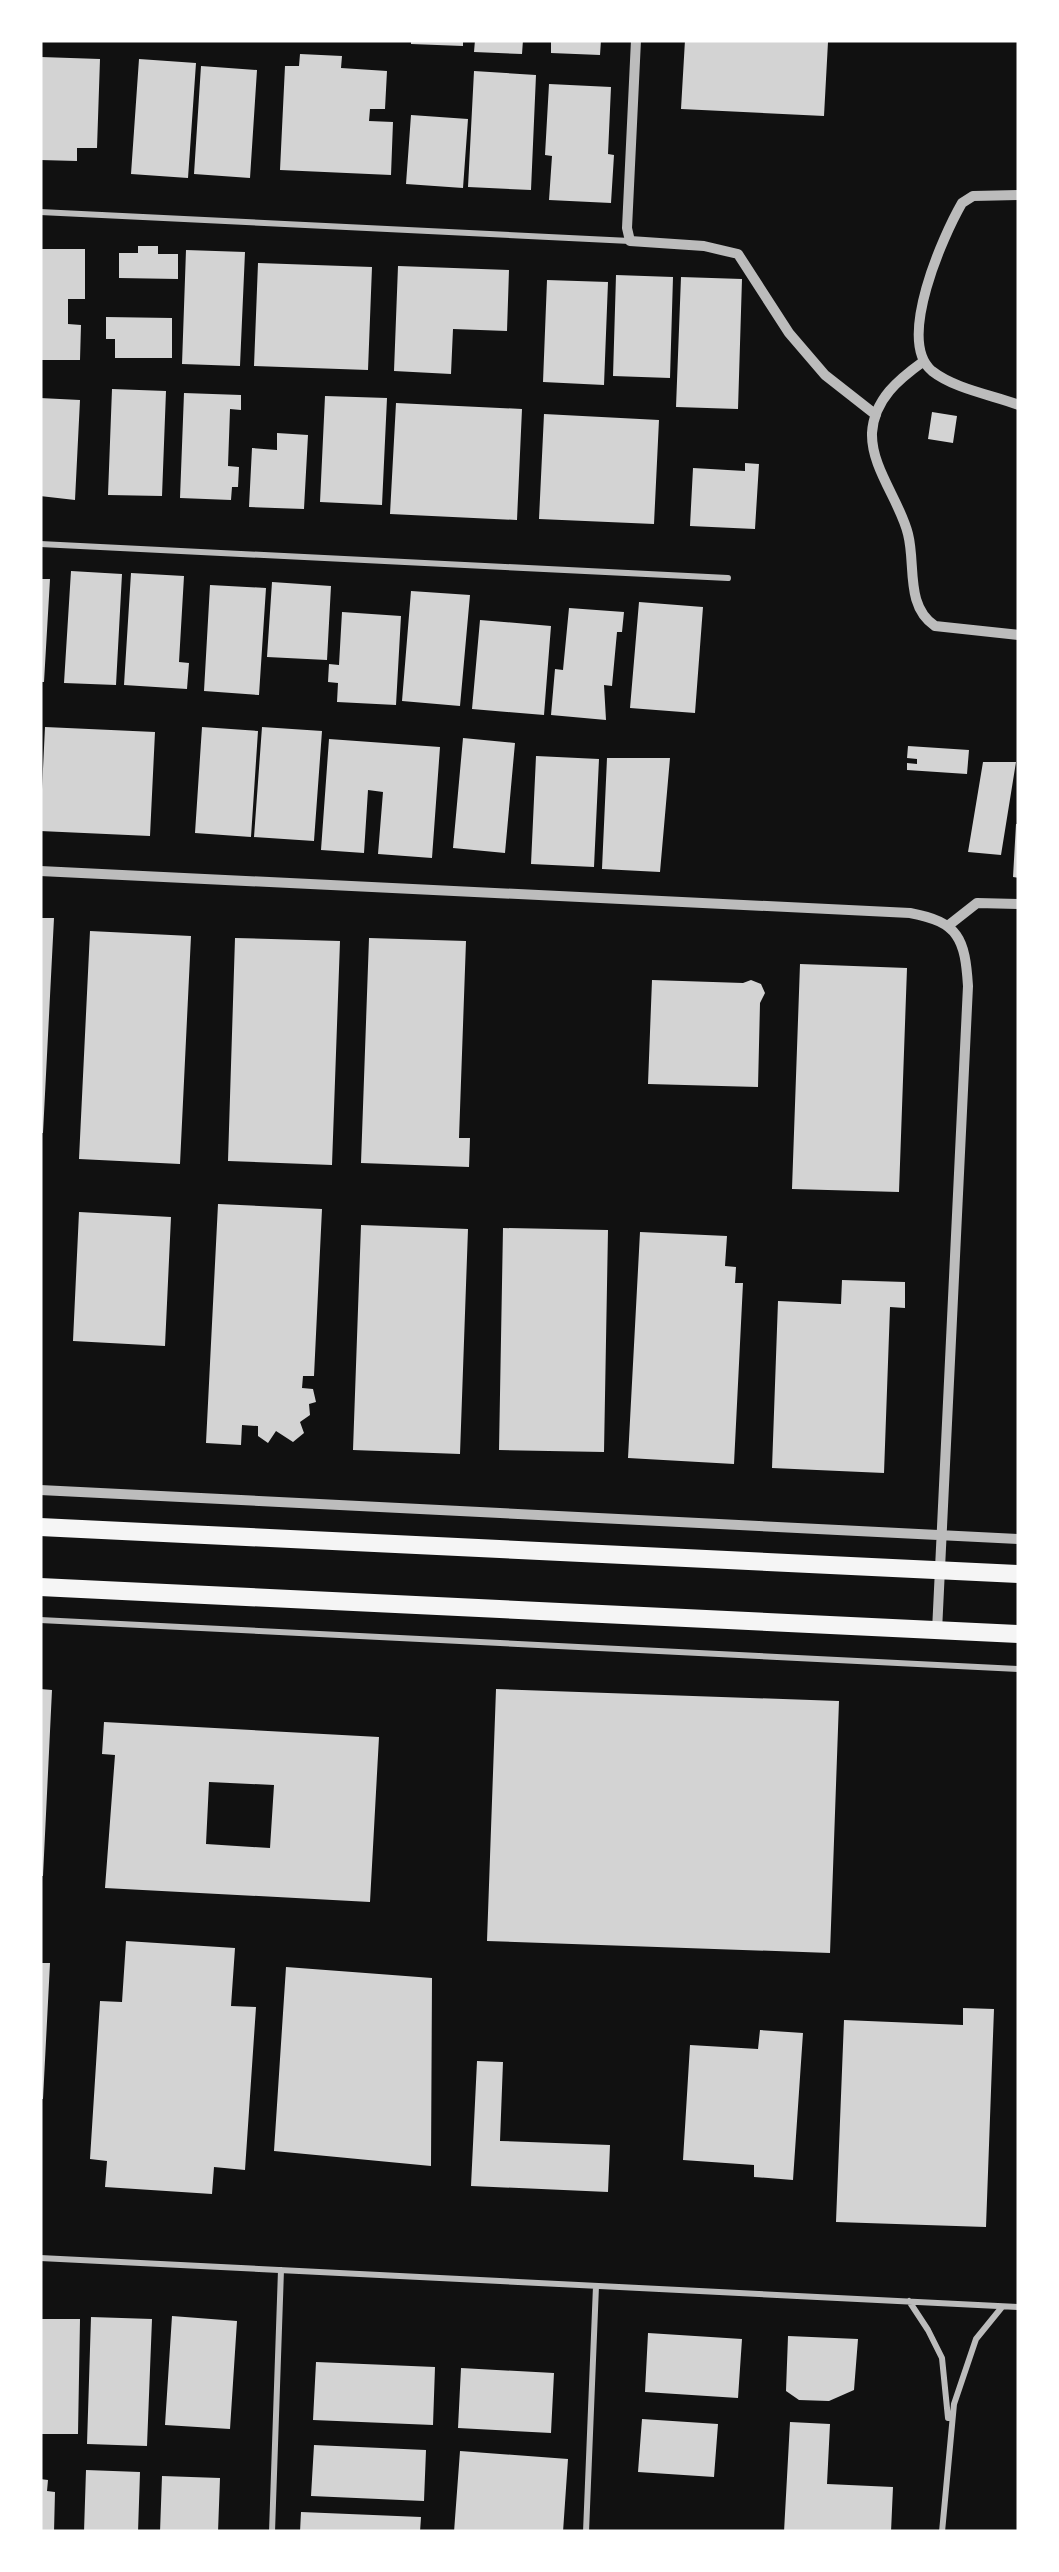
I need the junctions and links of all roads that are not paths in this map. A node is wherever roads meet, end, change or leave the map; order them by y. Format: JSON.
{"nodes":[{"id":1,"x":636,"y":40,"type":"edge"},
{"id":2,"x":1019,"y":195,"type":"edge"},
{"id":3,"x":40,"y":212,"type":"edge"},
{"id":4,"x":630,"y":241,"type":"junction"},
{"id":5,"x":924,"y":361,"type":"junction"},
{"id":6,"x":1019,"y":405,"type":"edge"},
{"id":7,"x":876,"y":416,"type":"junction"},
{"id":8,"x":40,"y":544,"type":"edge"},
{"id":9,"x":728,"y":578,"type":"dead end"},
{"id":10,"x":1019,"y":636,"type":"edge"},
{"id":11,"x":40,"y":871,"type":"edge"},
{"id":12,"x":1019,"y":904,"type":"edge"},
{"id":13,"x":949,"y":925,"type":"junction"},
{"id":14,"x":40,"y":1490,"type":"edge"},
{"id":15,"x":40,"y":1527,"type":"edge"},
{"id":16,"x":940,"y":1535,"type":"junction"},
{"id":17,"x":1019,"y":1539,"type":"edge"},
{"id":18,"x":938,"y":1570,"type":"junction"},
{"id":19,"x":1019,"y":1574,"type":"edge"},
{"id":20,"x":40,"y":1588,"type":"edge"},
{"id":21,"x":40,"y":1620,"type":"edge"},
{"id":22,"x":937,"y":1632,"type":"junction"},
{"id":23,"x":1019,"y":1634,"type":"edge"},
{"id":24,"x":1019,"y":1669,"type":"edge"},
{"id":25,"x":40,"y":2258,"type":"edge"},
{"id":26,"x":281,"y":2270,"type":"junction"},
{"id":27,"x":596,"y":2286,"type":"junction"},
{"id":28,"x":909,"y":2302,"type":"junction"},
{"id":29,"x":1002,"y":2306,"type":"junction"},
{"id":30,"x":1019,"y":2307,"type":"edge"},
{"id":31,"x":949,"y":2429,"type":"junction"},
{"id":32,"x":272,"y":2532,"type":"edge"},
{"id":33,"x":586,"y":2532,"type":"edge"},
{"id":34,"x":942,"y":2532,"type":"edge"}],
"edges":[{"from":1,"to":4,"type":"street"},
{"from":2,"to":5,"type":"street"},
{"from":3,"to":4,"type":"lane"},
{"from":4,"to":7,"type":"street"},
{"from":5,"to":6,"type":"street"},
{"from":5,"to":7,"type":"street"},
{"from":7,"to":10,"type":"street"},
{"from":8,"to":9,"type":"lane"},
{"from":11,"to":13,"type":"street"},
{"from":12,"to":13,"type":"street"},
{"from":13,"to":16,"type":"street"},
{"from":14,"to":16,"type":"street"},
{"from":15,"to":18,"type":"main road"},
{"from":16,"to":17,"type":"street"},
{"from":16,"to":18,"type":"street"},
{"from":18,"to":19,"type":"main road"},
{"from":18,"to":22,"type":"street"},
{"from":20,"to":22,"type":"main road"},
{"from":21,"to":24,"type":"lane"},
{"from":22,"to":23,"type":"main road"},
{"from":25,"to":26,"type":"lane"},
{"from":26,"to":27,"type":"lane"},
{"from":26,"to":32,"type":"lane"},
{"from":27,"to":28,"type":"lane"},
{"from":27,"to":33,"type":"lane"},
{"from":28,"to":29,"type":"lane"},
{"from":28,"to":31,"type":"lane"},
{"from":29,"to":30,"type":"lane"},
{"from":29,"to":31,"type":"lane"},
{"from":31,"to":34,"type":"lane"}]}
